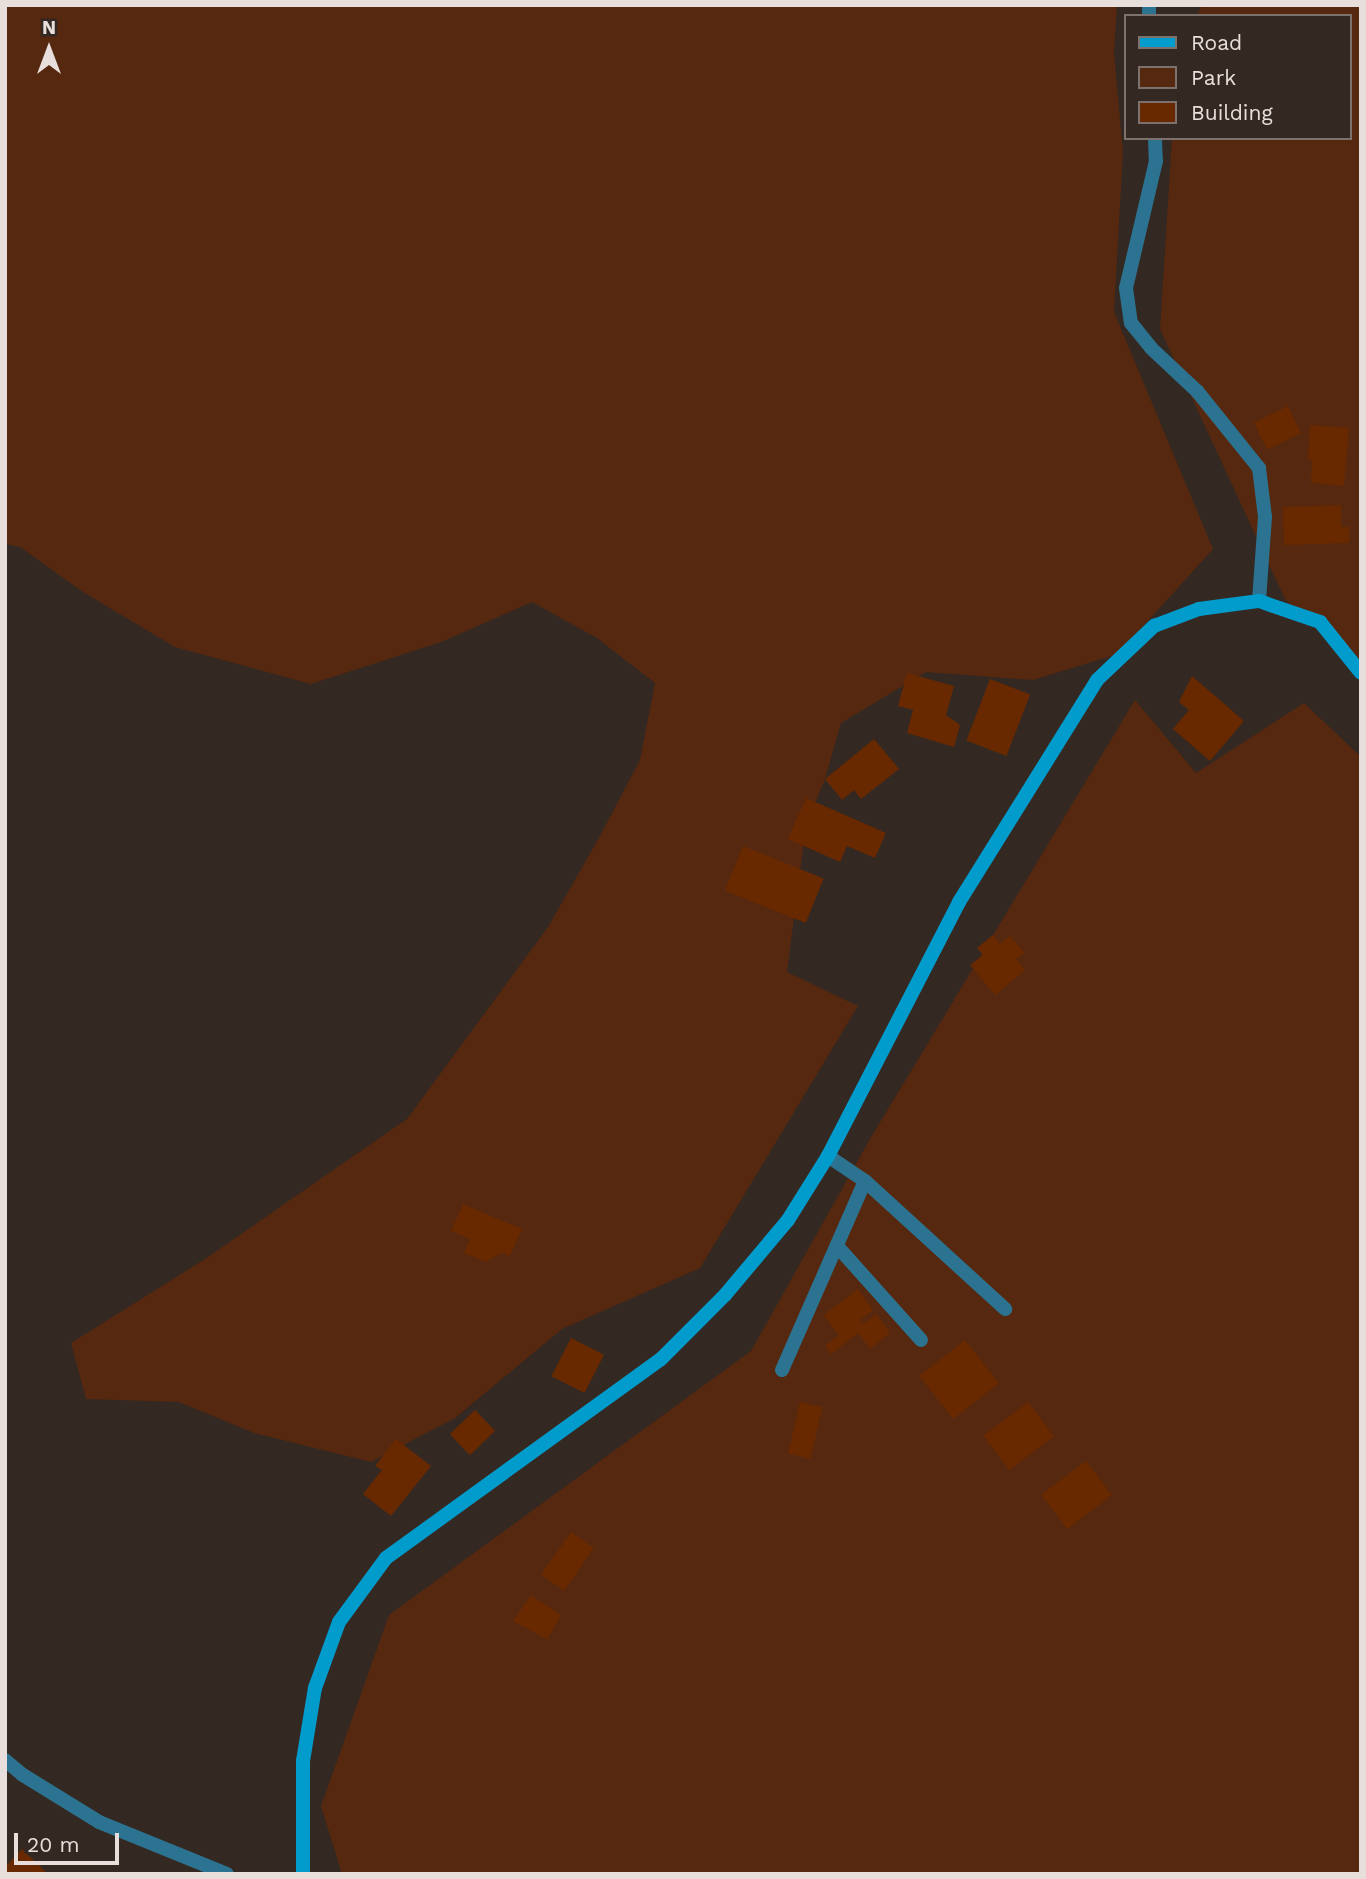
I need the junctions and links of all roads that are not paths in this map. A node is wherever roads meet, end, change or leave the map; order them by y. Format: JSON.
{"nodes":[{"id":1,"x":1155,"y":140,"type":"edge"},
{"id":2,"x":1259,"y":601,"type":"junction"},
{"id":3,"x":1361,"y":673,"type":"edge"},
{"id":4,"x":828,"y":1156,"type":"junction"},
{"id":5,"x":865,"y":1181,"type":"junction"},
{"id":6,"x":837,"y":1246,"type":"junction"},
{"id":7,"x":1004,"y":1309,"type":"dead end"},
{"id":8,"x":921,"y":1340,"type":"dead end"},
{"id":9,"x":782,"y":1370,"type":"dead end"},
{"id":10,"x":5,"y":1760,"type":"edge"},
{"id":11,"x":227,"y":1874,"type":"edge"},
{"id":12,"x":303,"y":1874,"type":"edge"}],
"edges":[{"from":1,"to":2,"type":"street"},
{"from":2,"to":3,"type":"street"},
{"from":2,"to":4,"type":"street"},
{"from":4,"to":5,"type":"street"},
{"from":4,"to":12,"type":"street"},
{"from":5,"to":6,"type":"street"},
{"from":5,"to":7,"type":"street"},
{"from":6,"to":8,"type":"street"},
{"from":6,"to":9,"type":"street"},
{"from":10,"to":11,"type":"street"}]}
